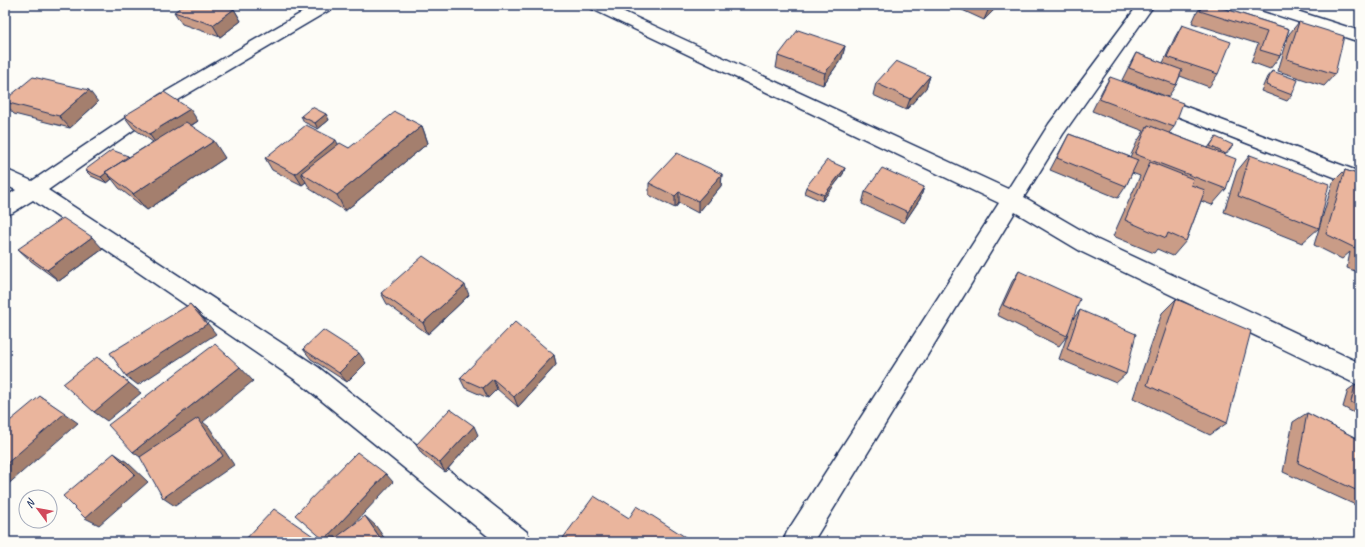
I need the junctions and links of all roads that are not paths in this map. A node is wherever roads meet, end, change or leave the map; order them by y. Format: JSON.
{"nodes":[{"id":1,"x":327,"y":5,"type":"edge"},
{"id":2,"x":596,"y":5,"type":"edge"},
{"id":3,"x":1146,"y":5,"type":"edge"},
{"id":4,"x":1262,"y":5,"type":"edge"},
{"id":5,"x":1360,"y":37,"type":"edge"},
{"id":6,"x":1137,"y":94,"type":"edge"},
{"id":7,"x":5,"y":176,"type":"edge"},
{"id":8,"x":1360,"y":180,"type":"edge"},
{"id":9,"x":33,"y":190,"type":"junction"},
{"id":10,"x":1012,"y":200,"type":"junction"},
{"id":11,"x":5,"y":207,"type":"edge"},
{"id":12,"x":1360,"y":375,"type":"edge"},
{"id":13,"x":517,"y":542,"type":"edge"},
{"id":14,"x":797,"y":542,"type":"edge"}],
"edges":[{"from":1,"to":9,"type":"street"},
{"from":2,"to":10,"type":"street"},
{"from":3,"to":10,"type":"street"},
{"from":4,"to":5,"type":"street"},
{"from":6,"to":8,"type":"street"},
{"from":7,"to":9,"type":"street"},
{"from":9,"to":11,"type":"street"},
{"from":9,"to":13,"type":"street"},
{"from":10,"to":12,"type":"street"},
{"from":10,"to":14,"type":"street"}]}
